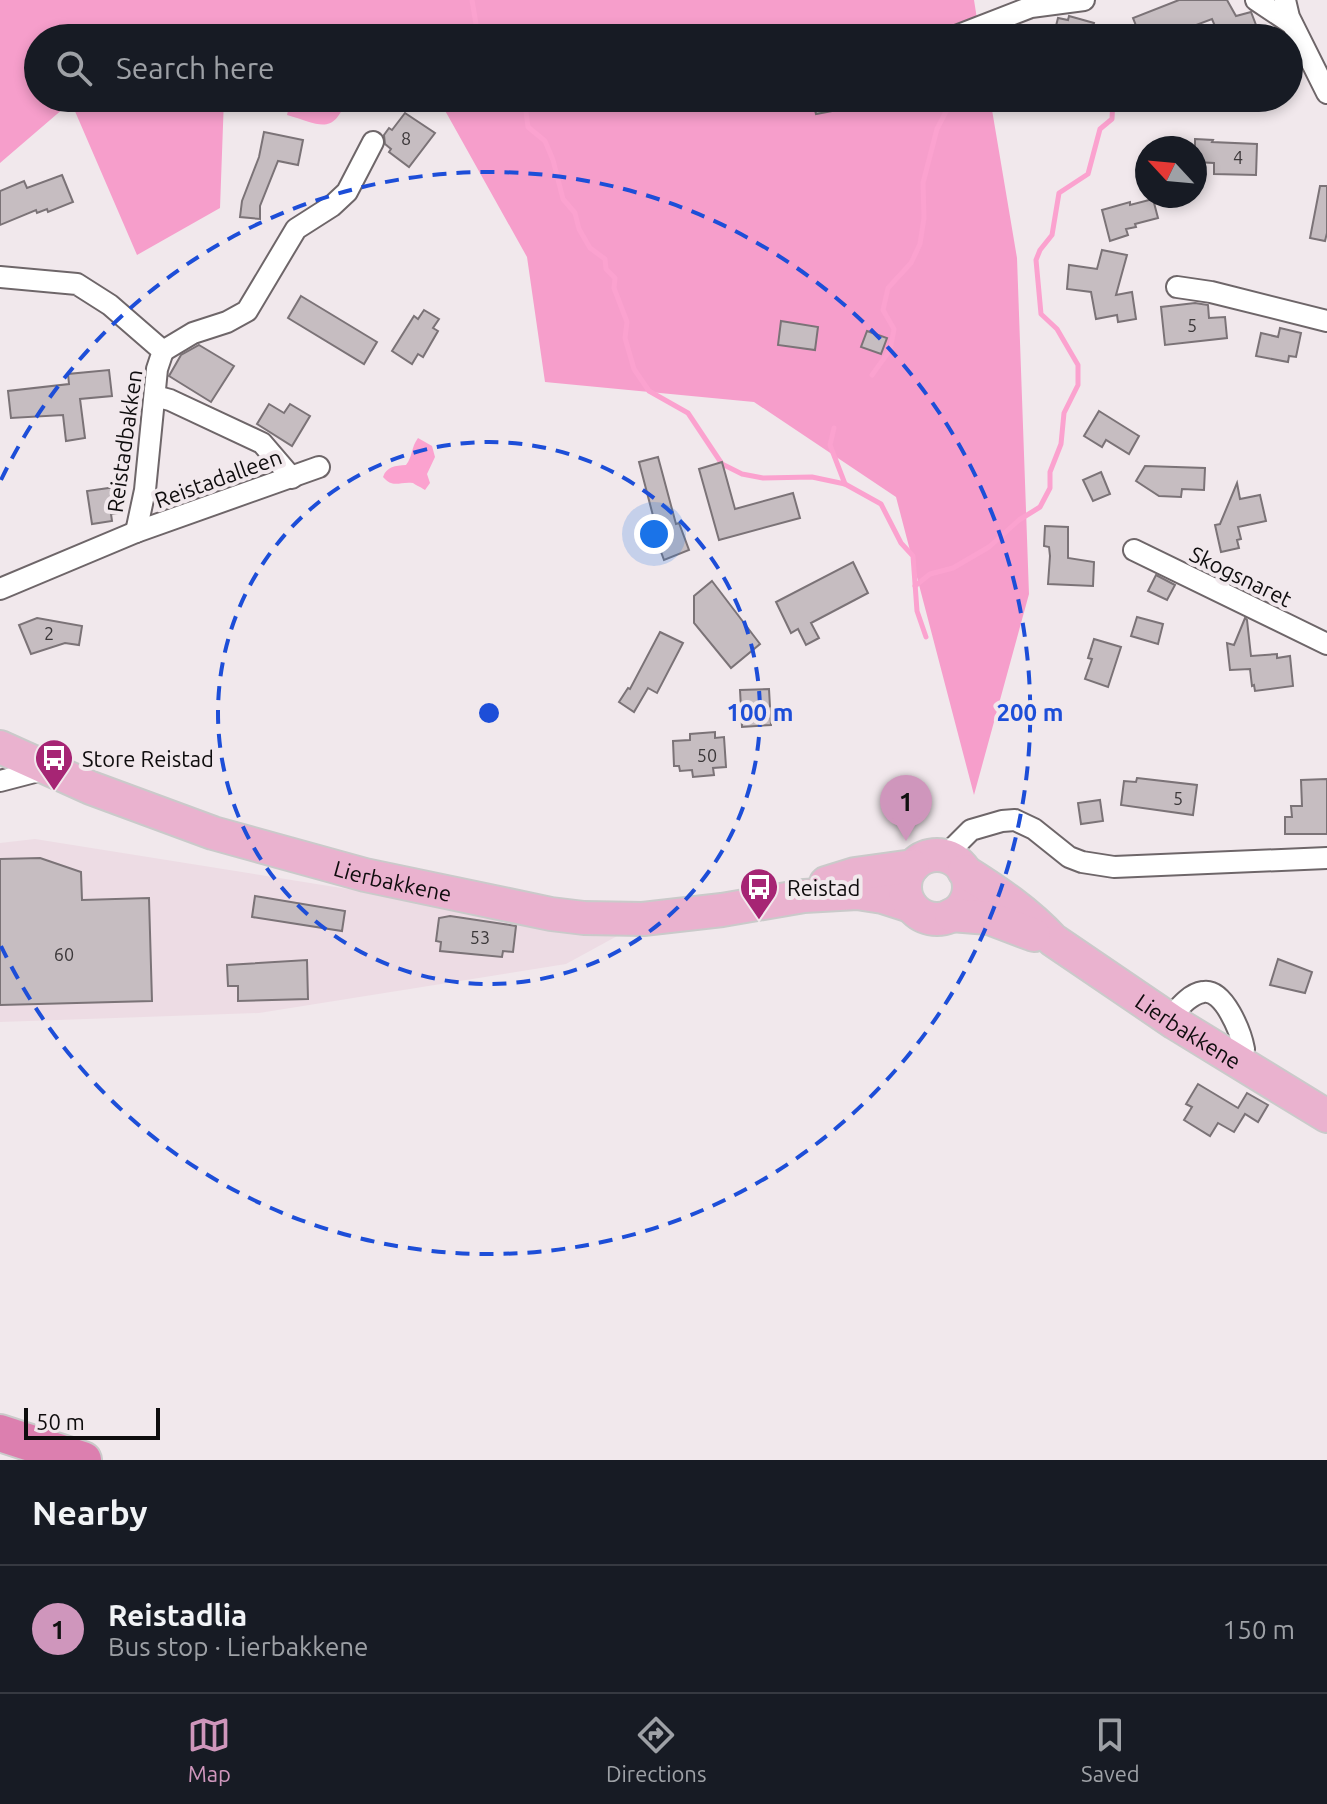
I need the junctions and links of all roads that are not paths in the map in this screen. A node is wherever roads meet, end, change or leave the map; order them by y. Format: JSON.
{"nodes":[{"id":1,"x":1084,"y":0,"type":"edge"},
{"id":2,"x":1256,"y":0,"type":"edge"},
{"id":3,"x":1285,"y":0,"type":"edge"},
{"id":4,"x":987,"y":24,"type":"edge"},
{"id":5,"x":1292,"y":24,"type":"joint"},
{"id":6,"x":1303,"y":46,"type":"edge"},
{"id":7,"x":1327,"y":93,"type":"edge"},
{"id":8,"x":373,"y":142,"type":"dead end"},
{"id":9,"x":0,"y":277,"type":"edge"},
{"id":10,"x":1177,"y":287,"type":"dead end"},
{"id":11,"x":1327,"y":321,"type":"edge"},
{"id":12,"x":163,"y":351,"type":"junction"},
{"id":13,"x":155,"y":396,"type":"junction"},
{"id":14,"x":319,"y":467,"type":"dead end"},
{"id":15,"x":292,"y":478,"type":"junction"},
{"id":16,"x":136,"y":532,"type":"junction"},
{"id":17,"x":1134,"y":550,"type":"dead end"},
{"id":18,"x":0,"y":589,"type":"edge"},
{"id":19,"x":1327,"y":644,"type":"edge"},
{"id":20,"x":0,"y":747,"type":"edge"},
{"id":21,"x":46,"y":769,"type":"junction"},
{"id":22,"x":0,"y":781,"type":"edge"},
{"id":23,"x":1327,"y":858,"type":"edge"},
{"id":24,"x":954,"y":863,"type":"junction"},
{"id":25,"x":913,"y":866,"type":"junction"},
{"id":26,"x":804,"y":896,"type":"junction"},
{"id":27,"x":911,"y":906,"type":"junction"},
{"id":28,"x":951,"y":915,"type":"junction"},
{"id":29,"x":1053,"y":940,"type":"junction"},
{"id":30,"x":1169,"y":1019,"type":"junction"},
{"id":31,"x":1244,"y":1049,"type":"dead end"},
{"id":32,"x":1327,"y":1116,"type":"edge"},
{"id":33,"x":0,"y":1433,"type":"edge"},
{"id":34,"x":83,"y":1460,"type":"edge"}],
"edges":[{"from":1,"to":4,"type":"street"},
{"from":2,"to":5,"type":"street"},
{"from":3,"to":5,"type":"street"},
{"from":6,"to":7,"type":"street"},
{"from":8,"to":12,"type":"street"},
{"from":9,"to":12,"type":"street","name":"Reistadbakken"},
{"from":10,"to":11,"type":"street"},
{"from":12,"to":13,"type":"street","name":"Reistadbakken"},
{"from":13,"to":15,"type":"street"},
{"from":13,"to":16,"type":"street","name":"Reistadbakken"},
{"from":14,"to":15,"type":"street","name":"Reistadalleen"},
{"from":15,"to":16,"type":"street","name":"Reistadalleen"},
{"from":16,"to":18,"type":"street","name":"Reistadalleen"},
{"from":17,"to":19,"type":"street","name":"Skogsnaret"},
{"from":20,"to":21,"type":"main road","name":"Lierbakkene"},
{"from":21,"to":22,"type":"street"},
{"from":21,"to":26,"type":"main road","name":"Lierbakkene"},
{"from":23,"to":24,"type":"street"},
{"from":24,"to":25,"type":"main road"},
{"from":24,"to":28,"type":"main road"},
{"from":24,"to":29,"type":"main road","name":"Lierbakkene"},
{"from":25,"to":26,"type":"main road","name":"Lierbakkene"},
{"from":25,"to":27,"type":"main road"},
{"from":26,"to":27,"type":"main road","name":"Lierbakkene"},
{"from":27,"to":28,"type":"main road"},
{"from":28,"to":29,"type":"main road","name":"Lierbakkene"},
{"from":29,"to":30,"type":"main road","name":"Lierbakkene"},
{"from":30,"to":31,"type":"street"},
{"from":30,"to":32,"type":"main road","name":"Lierbakkene"},
{"from":33,"to":34,"type":"highway"}]}
